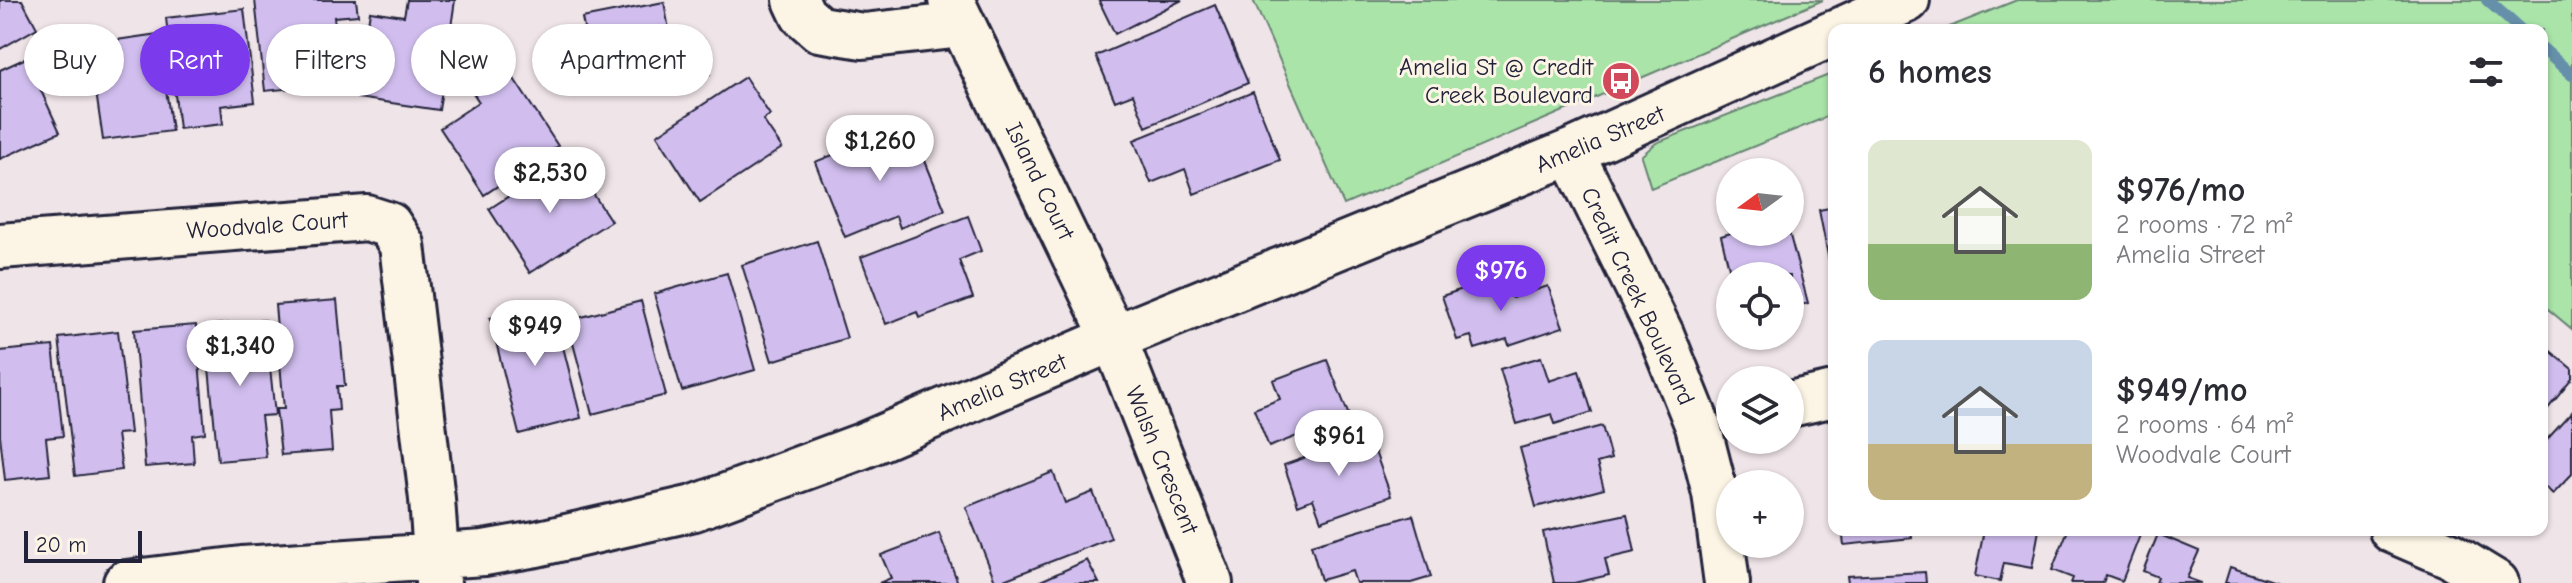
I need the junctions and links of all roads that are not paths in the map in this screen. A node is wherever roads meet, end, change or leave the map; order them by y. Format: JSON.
{"nodes":[{"id":1,"x":796,"y":0,"type":"edge"},
{"id":2,"x":1907,"y":0,"type":"edge"},
{"id":3,"x":957,"y":12,"type":"edge"},
{"id":4,"x":1854,"y":24,"type":"edge"},
{"id":5,"x":1828,"y":36,"type":"edge"},
{"id":6,"x":1571,"y":152,"type":"junction"},
{"id":7,"x":0,"y":246,"type":"edge"},
{"id":8,"x":1114,"y":338,"type":"junction"},
{"id":9,"x":1828,"y":395,"type":"edge"},
{"id":10,"x":1804,"y":401,"type":"edge"},
{"id":11,"x":1714,"y":422,"type":"edge"},
{"id":12,"x":2406,"y":536,"type":"edge"},
{"id":13,"x":438,"y":569,"type":"edge"},
{"id":14,"x":126,"y":583,"type":"edge"},
{"id":15,"x":1210,"y":583,"type":"edge"},
{"id":16,"x":1727,"y":583,"type":"edge"},
{"id":17,"x":2496,"y":583,"type":"edge"}],
"edges":[{"from":1,"to":3,"type":"street","name":"Island Court"},
{"from":2,"to":4,"type":"street"},
{"from":3,"to":8,"type":"street","name":"Island Court"},
{"from":5,"to":6,"type":"street","name":"Amelia Street"},
{"from":6,"to":8,"type":"street","name":"Amelia Street"},
{"from":6,"to":11,"type":"street","name":"Credit Creek Boulevard"},
{"from":7,"to":13,"type":"street","name":"Woodvale Court"},
{"from":8,"to":13,"type":"street","name":"Amelia Street"},
{"from":8,"to":15,"type":"street","name":"Walsh Crescent"},
{"from":9,"to":10,"type":"street"},
{"from":11,"to":16,"type":"street","name":"Credit Creek Boulevard"},
{"from":12,"to":17,"type":"street"},
{"from":13,"to":14,"type":"street","name":"Amelia Street"}]}
